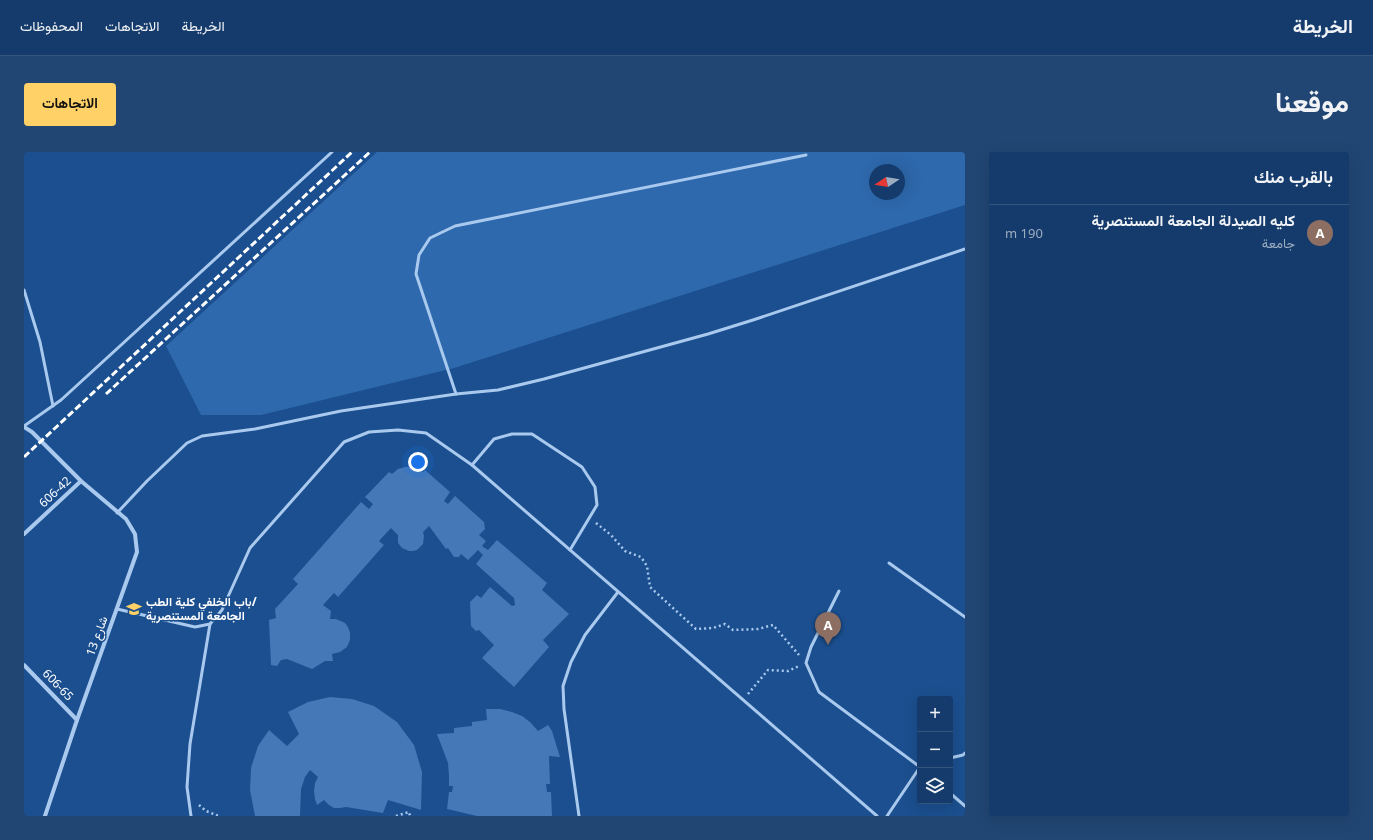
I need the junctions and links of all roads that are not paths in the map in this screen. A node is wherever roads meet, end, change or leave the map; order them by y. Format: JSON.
{"nodes":[{"id":1,"x":332,"y":152,"type":"edge"},
{"id":2,"x":806,"y":155,"type":"dead end"},
{"id":3,"x":965,"y":249,"type":"edge"},
{"id":4,"x":24,"y":290,"type":"edge"},
{"id":5,"x":456,"y":394,"type":"junction"},
{"id":6,"x":52,"y":406,"type":"junction"},
{"id":7,"x":24,"y":427,"type":"edge"},
{"id":8,"x":472,"y":465,"type":"junction"},
{"id":9,"x":81,"y":481,"type":"junction"},
{"id":10,"x":117,"y":513,"type":"junction"},
{"id":11,"x":24,"y":534,"type":"edge"},
{"id":12,"x":570,"y":550,"type":"junction"},
{"id":13,"x":889,"y":563,"type":"dead end"},
{"id":14,"x":839,"y":591,"type":"dead end"},
{"id":15,"x":618,"y":592,"type":"junction"},
{"id":16,"x":117,"y":609,"type":"junction"},
{"id":17,"x":965,"y":617,"type":"edge"},
{"id":18,"x":210,"y":624,"type":"junction"},
{"id":19,"x":24,"y":664,"type":"edge"},
{"id":20,"x":77,"y":720,"type":"junction"},
{"id":21,"x":965,"y":753,"type":"edge"},
{"id":22,"x":953,"y":757,"type":"edge"},
{"id":23,"x":917,"y":765,"type":"edge"},
{"id":24,"x":919,"y":768,"type":"edge"},
{"id":25,"x":953,"y":796,"type":"edge"},
{"id":26,"x":965,"y":806,"type":"edge"},
{"id":27,"x":45,"y":816,"type":"edge"},
{"id":28,"x":192,"y":816,"type":"edge"},
{"id":29,"x":579,"y":816,"type":"edge"},
{"id":30,"x":877,"y":816,"type":"edge"},
{"id":31,"x":887,"y":816,"type":"edge"}],
"edges":[{"from":1,"to":6,"type":"lane"},
{"from":2,"to":5,"type":"lane"},
{"from":3,"to":5,"type":"lane"},
{"from":4,"to":6,"type":"lane"},
{"from":5,"to":10,"type":"lane"},
{"from":6,"to":7,"type":"lane"},
{"from":7,"to":9,"type":"street","name":"شارع 13"},
{"from":8,"to":12,"type":"lane"},
{"from":8,"to":12,"type":"lane"},
{"from":8,"to":18,"type":"lane"},
{"from":9,"to":10,"type":"street","name":"شارع 13"},
{"from":9,"to":11,"type":"street","name":"606-42"},
{"from":10,"to":16,"type":"street","name":"شارع 13"},
{"from":12,"to":15,"type":"lane"},
{"from":13,"to":17,"type":"lane"},
{"from":14,"to":23,"type":"lane"},
{"from":15,"to":29,"type":"lane"},
{"from":15,"to":30,"type":"lane"},
{"from":16,"to":18,"type":"lane"},
{"from":16,"to":20,"type":"street","name":"شارع 13"},
{"from":18,"to":28,"type":"lane"},
{"from":19,"to":20,"type":"street","name":"606-65"},
{"from":20,"to":27,"type":"street","name":"شارع 13"},
{"from":21,"to":22,"type":"lane"},
{"from":24,"to":31,"type":"lane"},
{"from":25,"to":26,"type":"lane"}]}
